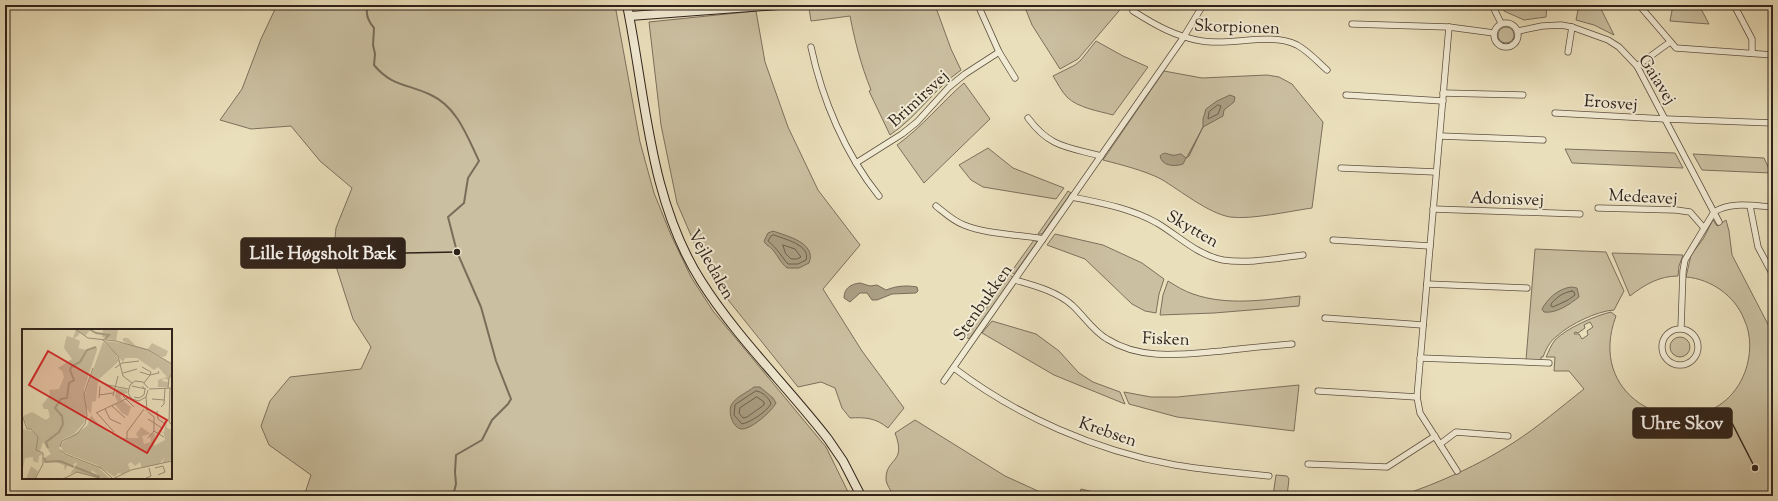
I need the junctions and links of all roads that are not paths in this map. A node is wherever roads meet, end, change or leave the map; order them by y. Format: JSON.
{"nodes":[{"id":1,"x":628,"y":5,"type":"edge"},
{"id":2,"x":779,"y":5,"type":"edge"},
{"id":3,"x":978,"y":5,"type":"edge"},
{"id":4,"x":1203,"y":5,"type":"edge"},
{"id":5,"x":1492,"y":5,"type":"edge"},
{"id":6,"x":1639,"y":5,"type":"edge"},
{"id":7,"x":1734,"y":5,"type":"edge"},
{"id":8,"x":1133,"y":11,"type":"dead end"},
{"id":9,"x":630,"y":16,"type":"junction"},
{"id":10,"x":1501,"y":23,"type":"junction"},
{"id":11,"x":1352,"y":24,"type":"dead end"},
{"id":12,"x":1450,"y":27,"type":"junction"},
{"id":13,"x":1572,"y":27,"type":"junction"},
{"id":14,"x":1518,"y":31,"type":"junction"},
{"id":15,"x":1494,"y":33,"type":"junction"},
{"id":16,"x":1183,"y":38,"type":"junction"},
{"id":17,"x":1670,"y":42,"type":"junction"},
{"id":18,"x":811,"y":47,"type":"dead end"},
{"id":19,"x":999,"y":52,"type":"junction"},
{"id":20,"x":1568,"y":52,"type":"dead end"},
{"id":21,"x":1752,"y":53,"type":"junction"},
{"id":22,"x":1773,"y":55,"type":"edge"},
{"id":23,"x":1637,"y":66,"type":"junction"},
{"id":24,"x":1327,"y":70,"type":"dead end"},
{"id":25,"x":1015,"y":78,"type":"dead end"},
{"id":26,"x":1443,"y":93,"type":"junction"},
{"id":27,"x":1346,"y":95,"type":"dead end"},
{"id":28,"x":1523,"y":95,"type":"dead end"},
{"id":29,"x":1443,"y":101,"type":"junction"},
{"id":30,"x":1555,"y":112,"type":"dead end"},
{"id":31,"x":1028,"y":118,"type":"dead end"},
{"id":32,"x":1666,"y":119,"type":"junction"},
{"id":33,"x":1773,"y":123,"type":"edge"},
{"id":34,"x":1440,"y":136,"type":"junction"},
{"id":35,"x":1543,"y":140,"type":"dead end"},
{"id":36,"x":1101,"y":156,"type":"junction"},
{"id":37,"x":856,"y":163,"type":"junction"},
{"id":38,"x":1341,"y":168,"type":"dead end"},
{"id":39,"x":1436,"y":172,"type":"junction"},
{"id":40,"x":879,"y":196,"type":"dead end"},
{"id":41,"x":1072,"y":197,"type":"junction"},
{"id":42,"x":936,"y":206,"type":"dead end"},
{"id":43,"x":1750,"y":206,"type":"junction"},
{"id":44,"x":1773,"y":207,"type":"edge"},
{"id":45,"x":1598,"y":208,"type":"dead end"},
{"id":46,"x":1433,"y":209,"type":"junction"},
{"id":47,"x":1714,"y":212,"type":"junction"},
{"id":48,"x":1580,"y":214,"type":"dead end"},
{"id":49,"x":1719,"y":222,"type":"dead end"},
{"id":50,"x":1704,"y":228,"type":"junction"},
{"id":51,"x":1043,"y":239,"type":"junction"},
{"id":52,"x":1333,"y":240,"type":"dead end"},
{"id":53,"x":1430,"y":246,"type":"junction"},
{"id":54,"x":1303,"y":255,"type":"dead end"},
{"id":55,"x":1773,"y":275,"type":"edge"},
{"id":56,"x":1014,"y":280,"type":"junction"},
{"id":57,"x":1427,"y":284,"type":"junction"},
{"id":58,"x":1527,"y":288,"type":"dead end"},
{"id":59,"x":1325,"y":318,"type":"dead end"},
{"id":60,"x":1423,"y":325,"type":"junction"},
{"id":61,"x":1681,"y":328,"type":"junction"},
{"id":62,"x":1292,"y":344,"type":"dead end"},
{"id":63,"x":1420,"y":358,"type":"junction"},
{"id":64,"x":1549,"y":363,"type":"dead end"},
{"id":65,"x":954,"y":368,"type":"junction"},
{"id":66,"x":944,"y":381,"type":"dead end"},
{"id":67,"x":1318,"y":391,"type":"dead end"},
{"id":68,"x":1417,"y":397,"type":"junction"},
{"id":69,"x":1435,"y":436,"type":"junction"},
{"id":70,"x":1508,"y":436,"type":"dead end"},
{"id":71,"x":1440,"y":444,"type":"junction"},
{"id":72,"x":1308,"y":464,"type":"dead end"},
{"id":73,"x":1457,"y":471,"type":"dead end"},
{"id":74,"x":1268,"y":476,"type":"dead end"},
{"id":75,"x":862,"y":496,"type":"edge"}],
"edges":[{"from":1,"to":9,"type":"street","name":"Vejledalen"},
{"from":2,"to":9,"type":"street"},
{"from":3,"to":19,"type":"street"},
{"from":4,"to":16,"type":"street","name":"Stenbukken"},
{"from":5,"to":10,"type":"street"},
{"from":6,"to":17,"type":"street"},
{"from":7,"to":21,"type":"street"},
{"from":8,"to":16,"type":"street"},
{"from":9,"to":75,"type":"street","name":"Vejledalen"},
{"from":10,"to":14,"type":"street"},
{"from":10,"to":15,"type":"street"},
{"from":11,"to":12,"type":"street"},
{"from":12,"to":15,"type":"street"},
{"from":12,"to":26,"type":"street"},
{"from":13,"to":14,"type":"street","name":"Gaiavej"},
{"from":13,"to":20,"type":"street"},
{"from":13,"to":23,"type":"street","name":"Gaiavej"},
{"from":14,"to":15,"type":"street"},
{"from":16,"to":24,"type":"street","name":"Skorpionen"},
{"from":16,"to":36,"type":"street","name":"Stenbukken"},
{"from":17,"to":21,"type":"street"},
{"from":17,"to":23,"type":"street"},
{"from":18,"to":37,"type":"street"},
{"from":19,"to":25,"type":"street"},
{"from":19,"to":37,"type":"street","name":"Brimirsvej"},
{"from":21,"to":22,"type":"street"},
{"from":23,"to":32,"type":"street","name":"Gaiavej"},
{"from":26,"to":28,"type":"street"},
{"from":26,"to":29,"type":"street"},
{"from":27,"to":29,"type":"street"},
{"from":29,"to":34,"type":"street"},
{"from":30,"to":32,"type":"street","name":"Erosvej"},
{"from":31,"to":36,"type":"street"},
{"from":32,"to":33,"type":"street","name":"Erosvej"},
{"from":32,"to":47,"type":"street","name":"Gaiavej"},
{"from":34,"to":35,"type":"street"},
{"from":34,"to":39,"type":"street"},
{"from":36,"to":41,"type":"street","name":"Stenbukken"},
{"from":37,"to":40,"type":"street"},
{"from":38,"to":39,"type":"street"},
{"from":39,"to":46,"type":"street"},
{"from":41,"to":51,"type":"street","name":"Stenbukken"},
{"from":41,"to":54,"type":"street","name":"Skytten"},
{"from":42,"to":51,"type":"street"},
{"from":43,"to":44,"type":"street"},
{"from":43,"to":47,"type":"street"},
{"from":43,"to":55,"type":"street"},
{"from":45,"to":50,"type":"street","name":"Medeavej"},
{"from":46,"to":48,"type":"street","name":"Adonisvej"},
{"from":46,"to":53,"type":"street"},
{"from":47,"to":49,"type":"street","name":"Gaiavej"},
{"from":47,"to":50,"type":"street"},
{"from":50,"to":61,"type":"street"},
{"from":51,"to":56,"type":"street","name":"Stenbukken"},
{"from":52,"to":53,"type":"street"},
{"from":53,"to":57,"type":"street"},
{"from":56,"to":62,"type":"street","name":"Fisken"},
{"from":56,"to":65,"type":"street","name":"Stenbukken"},
{"from":57,"to":58,"type":"street"},
{"from":57,"to":60,"type":"street"},
{"from":59,"to":60,"type":"street"},
{"from":60,"to":63,"type":"street"},
{"from":61,"to":61,"type":"street"},
{"from":63,"to":64,"type":"street"},
{"from":63,"to":68,"type":"street"},
{"from":65,"to":66,"type":"street","name":"Stenbukken"},
{"from":65,"to":74,"type":"street","name":"Krebsen"},
{"from":67,"to":68,"type":"street"},
{"from":68,"to":69,"type":"street"},
{"from":69,"to":71,"type":"street"},
{"from":69,"to":72,"type":"street"},
{"from":70,"to":71,"type":"street"},
{"from":71,"to":73,"type":"street"}]}
